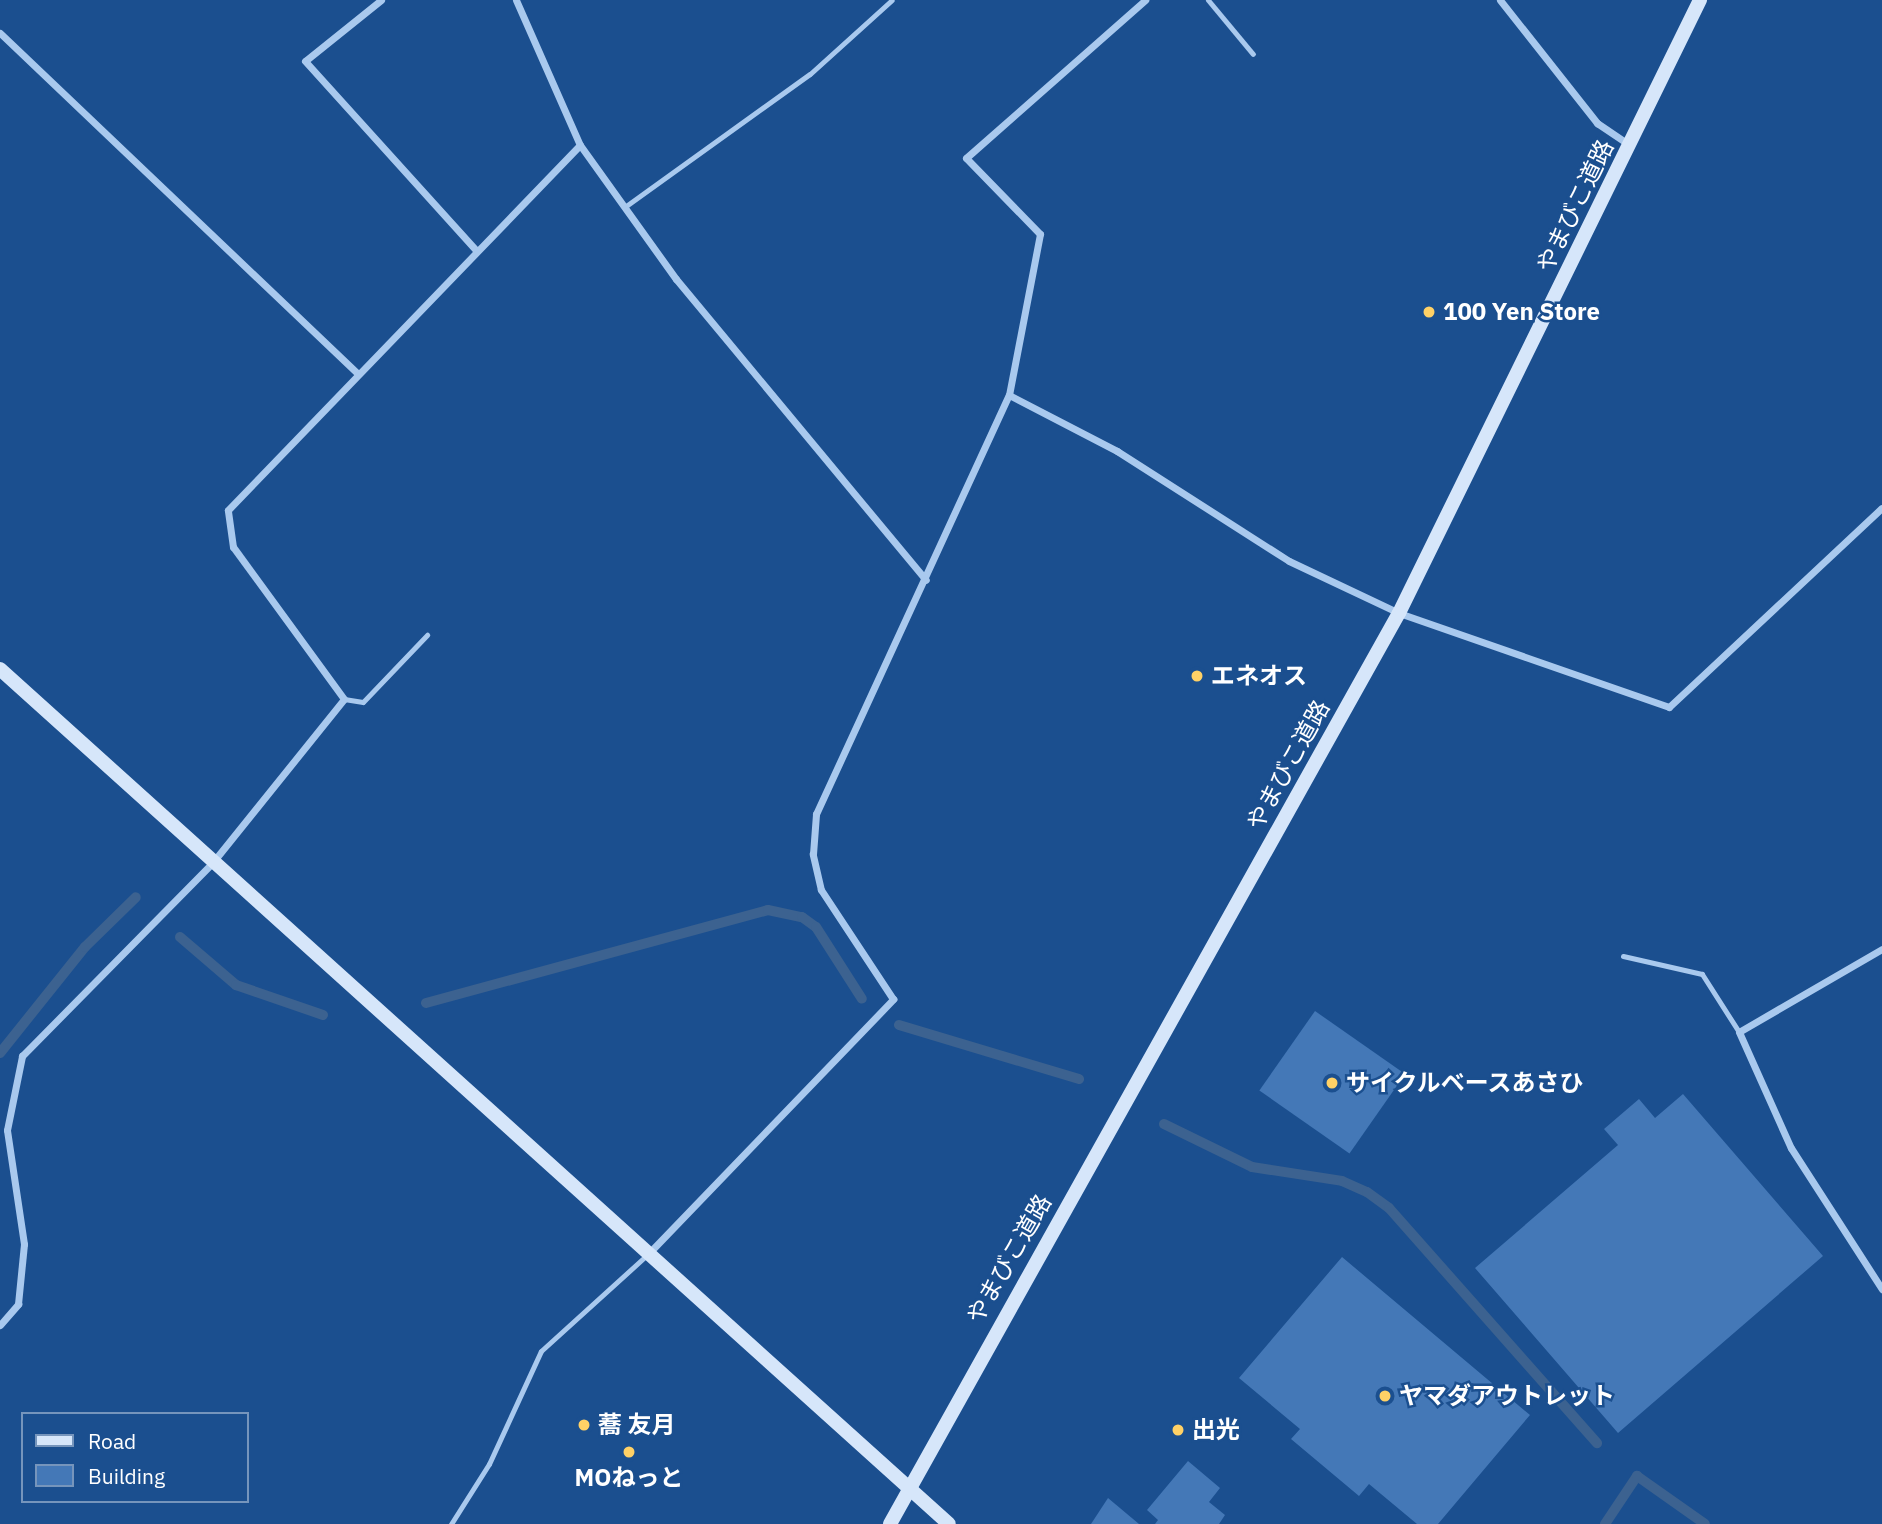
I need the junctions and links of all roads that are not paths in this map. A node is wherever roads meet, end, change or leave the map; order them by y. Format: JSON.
{"nodes":[{"id":1,"x":382,"y":0,"type":"edge"},
{"id":2,"x":516,"y":0,"type":"edge"},
{"id":3,"x":892,"y":0,"type":"edge"},
{"id":4,"x":1145,"y":0,"type":"edge"},
{"id":5,"x":1208,"y":0,"type":"edge"},
{"id":6,"x":1500,"y":0,"type":"edge"},
{"id":7,"x":1700,"y":0,"type":"edge"},
{"id":8,"x":0,"y":33,"type":"edge"},
{"id":9,"x":1253,"y":54,"type":"dead end"},
{"id":10,"x":580,"y":145,"type":"junction"},
{"id":11,"x":1631,"y":145,"type":"junction"},
{"id":12,"x":626,"y":206,"type":"junction"},
{"id":13,"x":476,"y":250,"type":"junction"},
{"id":14,"x":356,"y":372,"type":"junction"},
{"id":15,"x":1009,"y":395,"type":"junction"},
{"id":16,"x":1882,"y":508,"type":"edge"},
{"id":17,"x":926,"y":580,"type":"junction"},
{"id":18,"x":1399,"y":613,"type":"junction"},
{"id":19,"x":427,"y":635,"type":"dead end"},
{"id":20,"x":0,"y":669,"type":"edge"},
{"id":21,"x":344,"y":699,"type":"junction"},
{"id":22,"x":214,"y":862,"type":"junction"},
{"id":23,"x":1882,"y":949,"type":"edge"},
{"id":24,"x":1623,"y":956,"type":"dead end"},
{"id":25,"x":1739,"y":1032,"type":"junction"},
{"id":26,"x":648,"y":1254,"type":"junction"},
{"id":27,"x":1882,"y":1289,"type":"edge"},
{"id":28,"x":0,"y":1325,"type":"edge"},
{"id":29,"x":908,"y":1488,"type":"junction"},
{"id":30,"x":451,"y":1524,"type":"edge"},
{"id":31,"x":890,"y":1524,"type":"edge"},
{"id":32,"x":949,"y":1524,"type":"edge"}],
"edges":[{"from":1,"to":13,"type":"street"},
{"from":2,"to":10,"type":"street"},
{"from":3,"to":12,"type":"lane"},
{"from":4,"to":15,"type":"street"},
{"from":5,"to":9,"type":"lane"},
{"from":6,"to":11,"type":"street"},
{"from":7,"to":11,"type":"street","name":"やまびこ道路"},
{"from":8,"to":14,"type":"street"},
{"from":10,"to":12,"type":"street"},
{"from":10,"to":13,"type":"street"},
{"from":11,"to":18,"type":"street","name":"やまびこ道路"},
{"from":12,"to":17,"type":"street"},
{"from":13,"to":14,"type":"street"},
{"from":14,"to":21,"type":"street"},
{"from":15,"to":17,"type":"street"},
{"from":15,"to":18,"type":"street"},
{"from":16,"to":18,"type":"street"},
{"from":17,"to":26,"type":"street"},
{"from":18,"to":29,"type":"street","name":"やまびこ道路"},
{"from":19,"to":21,"type":"lane"},
{"from":20,"to":22,"type":"street"},
{"from":21,"to":22,"type":"street"},
{"from":22,"to":26,"type":"street"},
{"from":22,"to":28,"type":"street"},
{"from":23,"to":25,"type":"street"},
{"from":24,"to":25,"type":"lane"},
{"from":25,"to":27,"type":"street"},
{"from":26,"to":29,"type":"street"},
{"from":26,"to":30,"type":"lane"},
{"from":29,"to":31,"type":"street","name":"やまびこ道路"},
{"from":29,"to":32,"type":"street"}]}
